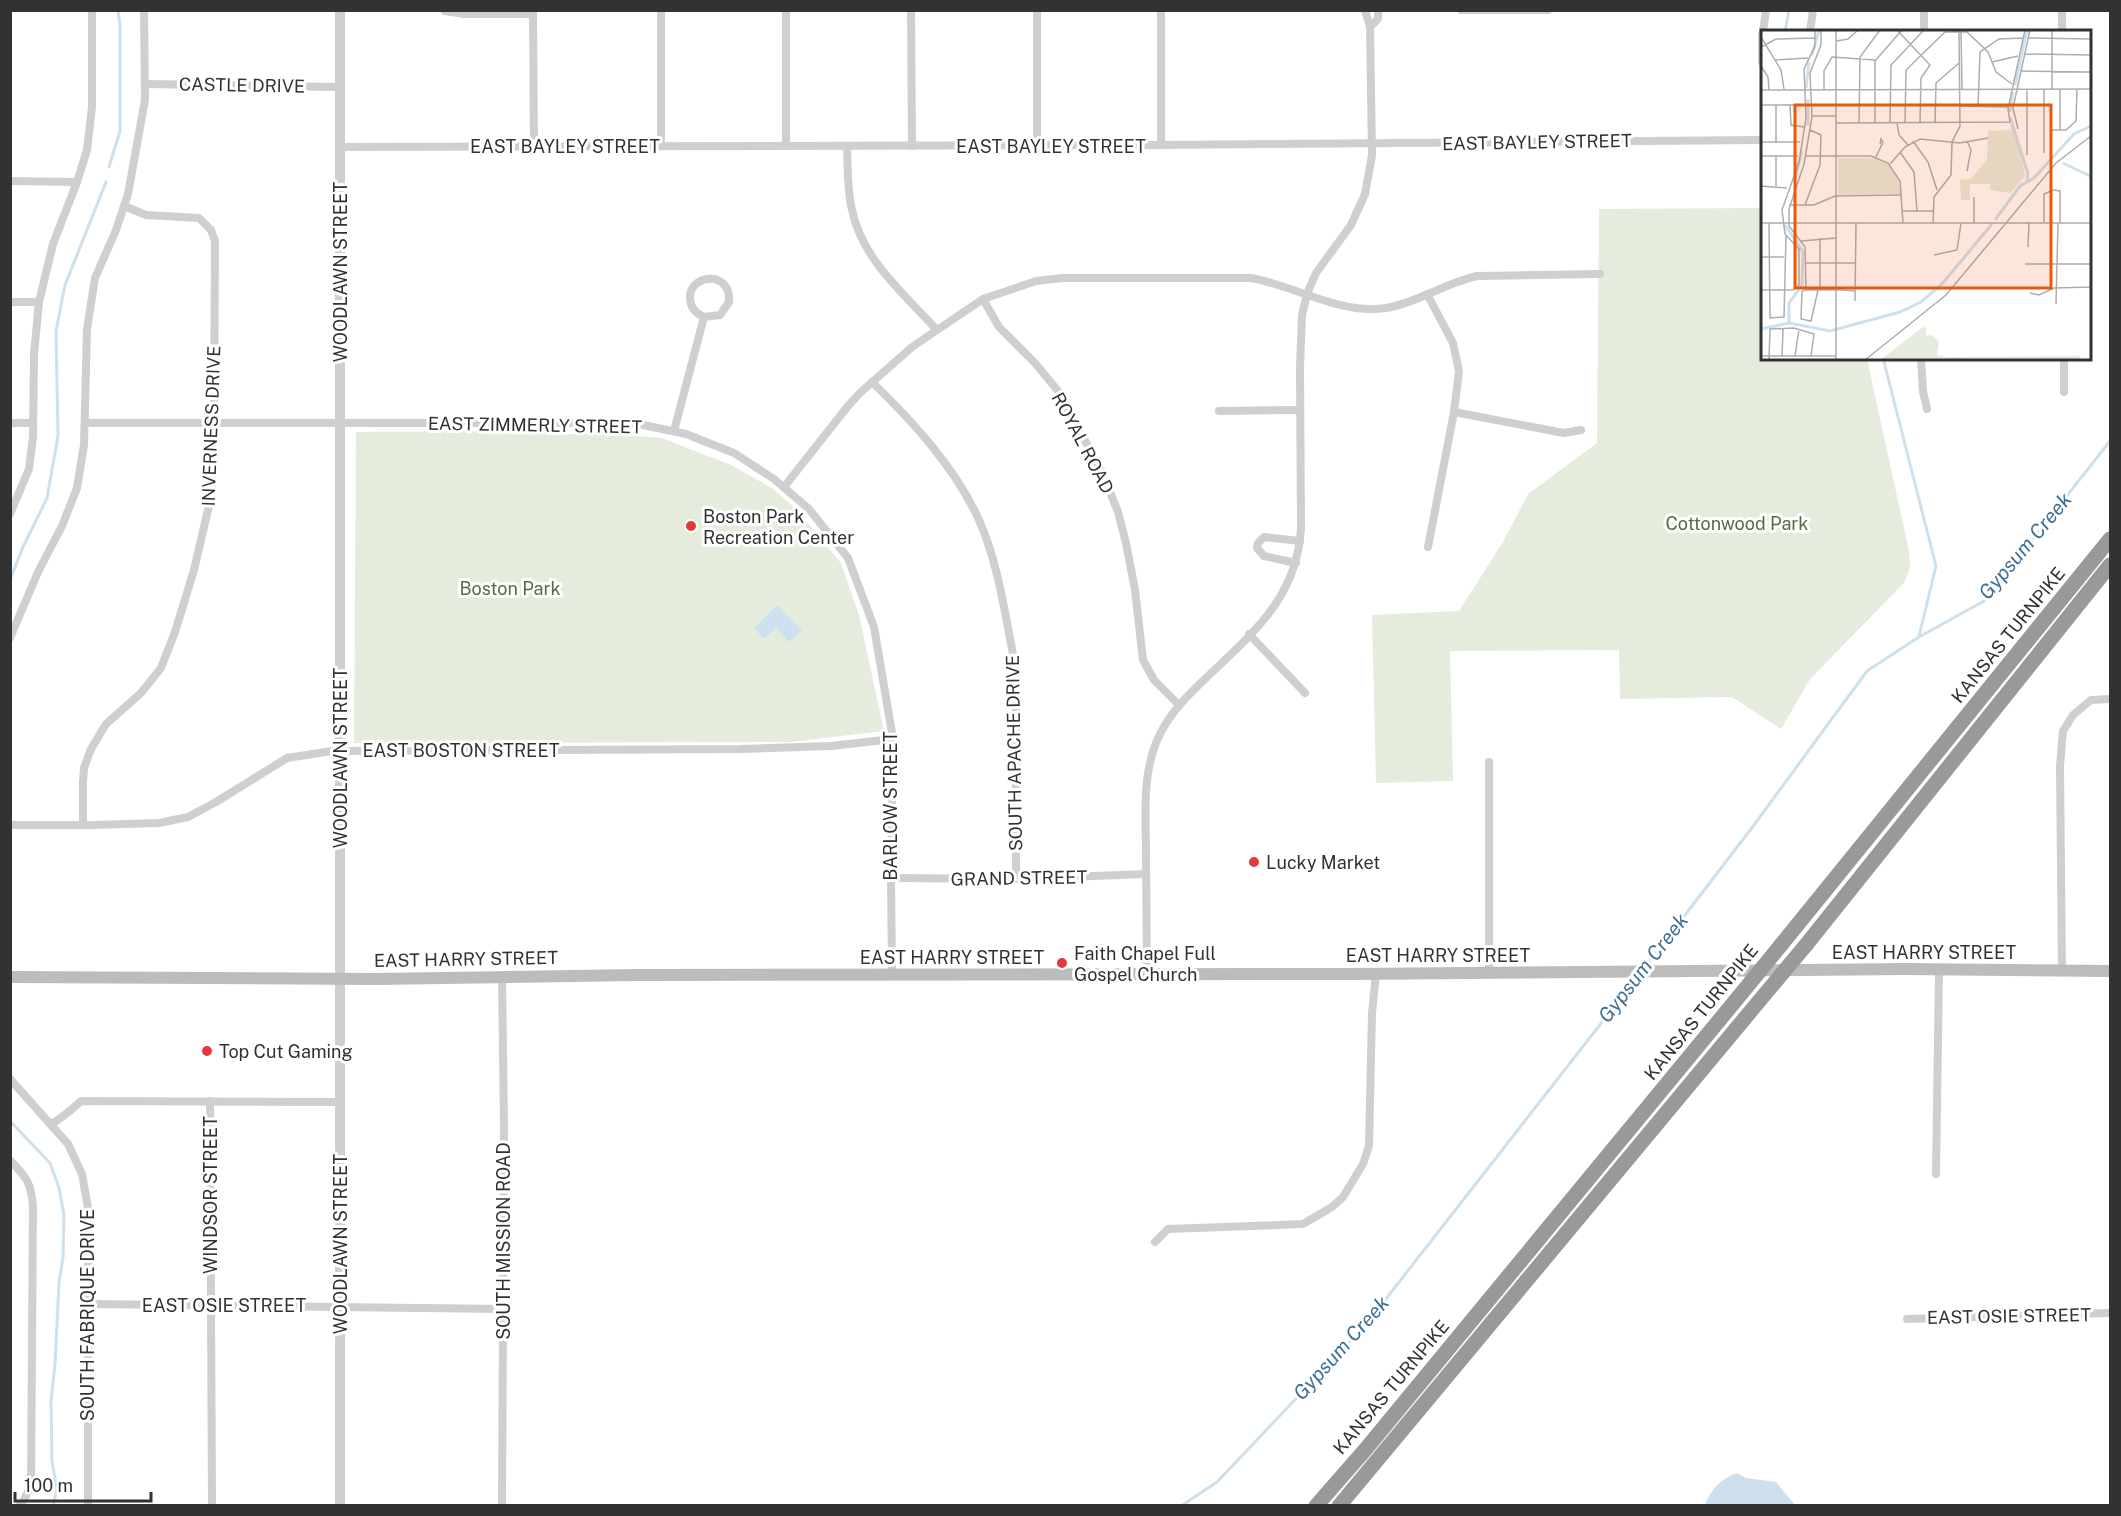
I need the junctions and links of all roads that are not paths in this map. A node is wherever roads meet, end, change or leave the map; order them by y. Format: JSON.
{"nodes":[{"id":1,"x":92,"y":10,"type":"edge"},
{"id":2,"x":144,"y":10,"type":"edge"},
{"id":3,"x":340,"y":10,"type":"edge"},
{"id":4,"x":661,"y":10,"type":"edge"},
{"id":5,"x":786,"y":10,"type":"edge"},
{"id":6,"x":911,"y":10,"type":"edge"},
{"id":7,"x":1037,"y":10,"type":"edge"},
{"id":8,"x":1161,"y":10,"type":"edge"},
{"id":9,"x":1365,"y":10,"type":"edge"},
{"id":10,"x":1378,"y":10,"type":"edge"},
{"id":11,"x":1461,"y":10,"type":"edge"},
{"id":12,"x":1548,"y":10,"type":"edge"},
{"id":13,"x":1813,"y":10,"type":"edge"},
{"id":14,"x":1924,"y":10,"type":"edge"},
{"id":15,"x":2062,"y":10,"type":"edge"},
{"id":16,"x":445,"y":11,"type":"edge"},
{"id":17,"x":1518,"y":11,"type":"edge"},
{"id":18,"x":1766,"y":11,"type":"edge"},
{"id":19,"x":533,"y":12,"type":"edge"},
{"id":20,"x":1370,"y":27,"type":"junction"},
{"id":21,"x":1763,"y":30,"type":"edge"},
{"id":22,"x":1810,"y":30,"type":"edge"},
{"id":23,"x":1924,"y":30,"type":"edge"},
{"id":24,"x":2062,"y":30,"type":"edge"},
{"id":25,"x":145,"y":84,"type":"junction"},
{"id":26,"x":340,"y":87,"type":"junction"},
{"id":27,"x":1761,"y":140,"type":"edge"},
{"id":28,"x":1372,"y":144,"type":"junction"},
{"id":29,"x":1161,"y":145,"type":"junction"},
{"id":30,"x":661,"y":146,"type":"junction"},
{"id":31,"x":786,"y":146,"type":"junction"},
{"id":32,"x":847,"y":146,"type":"junction"},
{"id":33,"x":912,"y":146,"type":"junction"},
{"id":34,"x":1037,"y":146,"type":"junction"},
{"id":35,"x":340,"y":147,"type":"junction"},
{"id":36,"x":534,"y":147,"type":"junction"},
{"id":37,"x":10,"y":181,"type":"edge"},
{"id":38,"x":77,"y":182,"type":"junction"},
{"id":39,"x":124,"y":206,"type":"junction"},
{"id":40,"x":1600,"y":274,"type":"dead end"},
{"id":41,"x":1307,"y":294,"type":"junction"},
{"id":42,"x":1427,"y":294,"type":"junction"},
{"id":43,"x":983,"y":299,"type":"junction"},
{"id":44,"x":10,"y":302,"type":"edge"},
{"id":45,"x":39,"y":302,"type":"junction"},
{"id":46,"x":704,"y":317,"type":"junction"},
{"id":47,"x":936,"y":329,"type":"junction"},
{"id":48,"x":1921,"y":360,"type":"edge"},
{"id":49,"x":2064,"y":360,"type":"edge"},
{"id":50,"x":872,"y":382,"type":"junction"},
{"id":51,"x":2064,"y":392,"type":"dead end"},
{"id":52,"x":1927,"y":409,"type":"dead end"},
{"id":53,"x":1300,"y":410,"type":"junction"},
{"id":54,"x":1219,"y":411,"type":"dead end"},
{"id":55,"x":1454,"y":412,"type":"junction"},
{"id":56,"x":10,"y":423,"type":"edge"},
{"id":57,"x":33,"y":423,"type":"junction"},
{"id":58,"x":85,"y":423,"type":"junction"},
{"id":59,"x":340,"y":423,"type":"junction"},
{"id":60,"x":214,"y":424,"type":"junction"},
{"id":61,"x":1581,"y":430,"type":"dead end"},
{"id":62,"x":674,"y":431,"type":"junction"},
{"id":63,"x":784,"y":487,"type":"junction"},
{"id":64,"x":10,"y":514,"type":"edge"},
{"id":65,"x":2110,"y":539,"type":"edge"},
{"id":66,"x":1300,"y":541,"type":"junction"},
{"id":67,"x":1428,"y":547,"type":"dead end"},
{"id":68,"x":1296,"y":563,"type":"junction"},
{"id":69,"x":2110,"y":565,"type":"edge"},
{"id":70,"x":1249,"y":634,"type":"junction"},
{"id":71,"x":10,"y":638,"type":"edge"},
{"id":72,"x":1305,"y":693,"type":"dead end"},
{"id":73,"x":2110,"y":699,"type":"edge"},
{"id":74,"x":1179,"y":705,"type":"junction"},
{"id":75,"x":892,"y":739,"type":"junction"},
{"id":76,"x":340,"y":750,"type":"junction"},
{"id":77,"x":1489,"y":762,"type":"dead end"},
{"id":78,"x":10,"y":825,"type":"edge"},
{"id":79,"x":83,"y":825,"type":"junction"},
{"id":80,"x":1146,"y":874,"type":"junction"},
{"id":81,"x":891,"y":878,"type":"junction"},
{"id":82,"x":1016,"y":879,"type":"junction"},
{"id":83,"x":1939,"y":970,"type":"junction"},
{"id":84,"x":2062,"y":971,"type":"junction"},
{"id":85,"x":2110,"y":971,"type":"edge"},
{"id":86,"x":1376,"y":974,"type":"junction"},
{"id":87,"x":1489,"y":974,"type":"junction"},
{"id":88,"x":1147,"y":975,"type":"junction"},
{"id":89,"x":10,"y":976,"type":"edge"},
{"id":90,"x":892,"y":976,"type":"junction"},
{"id":91,"x":502,"y":977,"type":"junction"},
{"id":92,"x":340,"y":978,"type":"junction"},
{"id":93,"x":10,"y":1079,"type":"edge"},
{"id":94,"x":210,"y":1101,"type":"junction"},
{"id":95,"x":340,"y":1102,"type":"junction"},
{"id":96,"x":51,"y":1125,"type":"junction"},
{"id":97,"x":10,"y":1160,"type":"edge"},
{"id":98,"x":1936,"y":1174,"type":"dead end"},
{"id":99,"x":1155,"y":1242,"type":"dead end"},
{"id":100,"x":88,"y":1304,"type":"junction"},
{"id":101,"x":211,"y":1305,"type":"junction"},
{"id":102,"x":340,"y":1306,"type":"junction"},
{"id":103,"x":503,"y":1309,"type":"junction"},
{"id":104,"x":2110,"y":1313,"type":"edge"},
{"id":105,"x":1907,"y":1319,"type":"dead end"},
{"id":106,"x":19,"y":1506,"type":"edge"},
{"id":107,"x":88,"y":1506,"type":"edge"},
{"id":108,"x":212,"y":1506,"type":"edge"},
{"id":109,"x":340,"y":1506,"type":"edge"},
{"id":110,"x":502,"y":1506,"type":"edge"},
{"id":111,"x":1316,"y":1506,"type":"edge"},
{"id":112,"x":1339,"y":1506,"type":"edge"}],
"edges":[{"from":1,"to":38,"type":"street"},
{"from":2,"to":25,"type":"street"},
{"from":3,"to":26,"type":"street","name":"WOODLAWN STREET"},
{"from":4,"to":30,"type":"street"},
{"from":5,"to":31,"type":"street"},
{"from":6,"to":33,"type":"street"},
{"from":7,"to":34,"type":"street"},
{"from":8,"to":29,"type":"street"},
{"from":9,"to":20,"type":"street"},
{"from":10,"to":20,"type":"street"},
{"from":11,"to":17,"type":"street"},
{"from":12,"to":17,"type":"street"},
{"from":13,"to":22,"type":"street"},
{"from":14,"to":23,"type":"street"},
{"from":15,"to":24,"type":"street"},
{"from":16,"to":19,"type":"street"},
{"from":18,"to":21,"type":"street"},
{"from":19,"to":36,"type":"street"},
{"from":20,"to":28,"type":"street"},
{"from":25,"to":26,"type":"street","name":"CASTLE DRIVE"},
{"from":25,"to":39,"type":"street"},
{"from":26,"to":35,"type":"street","name":"WOODLAWN STREET"},
{"from":27,"to":28,"type":"street","name":"EAST BAYLEY STREET"},
{"from":28,"to":29,"type":"street","name":"EAST BAYLEY STREET"},
{"from":28,"to":41,"type":"street"},
{"from":29,"to":34,"type":"street","name":"EAST BAYLEY STREET"},
{"from":30,"to":31,"type":"street","name":"EAST BAYLEY STREET"},
{"from":30,"to":36,"type":"street","name":"EAST BAYLEY STREET"},
{"from":31,"to":32,"type":"street","name":"EAST BAYLEY STREET"},
{"from":32,"to":33,"type":"street","name":"EAST BAYLEY STREET"},
{"from":32,"to":47,"type":"street"},
{"from":33,"to":34,"type":"street","name":"EAST BAYLEY STREET"},
{"from":35,"to":36,"type":"street","name":"EAST BAYLEY STREET"},
{"from":35,"to":59,"type":"street","name":"WOODLAWN STREET"},
{"from":37,"to":38,"type":"street"},
{"from":38,"to":45,"type":"street"},
{"from":39,"to":58,"type":"street"},
{"from":39,"to":60,"type":"street","name":"INVERNESS DRIVE"},
{"from":40,"to":42,"type":"street"},
{"from":41,"to":42,"type":"street"},
{"from":41,"to":43,"type":"street"},
{"from":41,"to":53,"type":"street"},
{"from":42,"to":55,"type":"street"},
{"from":43,"to":47,"type":"street"},
{"from":43,"to":74,"type":"street","name":"ROYAL ROAD"},
{"from":44,"to":45,"type":"street"},
{"from":45,"to":57,"type":"street"},
{"from":46,"to":46,"type":"street"},
{"from":46,"to":62,"type":"street"},
{"from":47,"to":50,"type":"street"},
{"from":48,"to":52,"type":"street"},
{"from":49,"to":51,"type":"street"},
{"from":50,"to":63,"type":"street"},
{"from":50,"to":82,"type":"street","name":"SOUTH APACHE DRIVE"},
{"from":53,"to":54,"type":"street"},
{"from":53,"to":66,"type":"street"},
{"from":55,"to":61,"type":"street"},
{"from":55,"to":67,"type":"street"},
{"from":56,"to":57,"type":"street"},
{"from":57,"to":64,"type":"street"},
{"from":58,"to":60,"type":"street","name":"EAST ZIMMERLY STREET"},
{"from":58,"to":71,"type":"street"},
{"from":59,"to":60,"type":"street","name":"EAST ZIMMERLY STREET"},
{"from":59,"to":62,"type":"street","name":"EAST ZIMMERLY STREET"},
{"from":59,"to":76,"type":"street","name":"WOODLAWN STREET"},
{"from":60,"to":79,"type":"street","name":"INVERNESS DRIVE"},
{"from":62,"to":63,"type":"street","name":"EAST ZIMMERLY STREET"},
{"from":63,"to":75,"type":"street","name":"BARLOW STREET"},
{"from":65,"to":111,"type":"highway","name":"KANSAS TURNPIKE","bridge":true},
{"from":66,"to":68,"type":"street"},
{"from":66,"to":68,"type":"street"},
{"from":68,"to":70,"type":"street"},
{"from":69,"to":112,"type":"highway","name":"KANSAS TURNPIKE","bridge":true},
{"from":70,"to":72,"type":"street"},
{"from":70,"to":74,"type":"street"},
{"from":73,"to":84,"type":"street"},
{"from":74,"to":80,"type":"street"},
{"from":75,"to":76,"type":"street","name":"EAST BOSTON STREET"},
{"from":75,"to":81,"type":"street","name":"BARLOW STREET"},
{"from":76,"to":79,"type":"street","name":"EAST BOSTON STREET"},
{"from":76,"to":92,"type":"street","name":"WOODLAWN STREET"},
{"from":77,"to":87,"type":"street"},
{"from":78,"to":79,"type":"street","name":"EAST BOSTON STREET"},
{"from":80,"to":82,"type":"street","name":"GRAND STREET"},
{"from":80,"to":88,"type":"street"},
{"from":81,"to":82,"type":"street","name":"GRAND STREET"},
{"from":81,"to":90,"type":"street","name":"BARLOW STREET"},
{"from":83,"to":84,"type":"main road","name":"EAST HARRY STREET"},
{"from":83,"to":87,"type":"main road","name":"EAST HARRY STREET"},
{"from":83,"to":98,"type":"street"},
{"from":84,"to":85,"type":"main road","name":"EAST HARRY STREET"},
{"from":86,"to":87,"type":"main road","name":"EAST HARRY STREET"},
{"from":86,"to":88,"type":"main road","name":"EAST HARRY STREET"},
{"from":86,"to":99,"type":"street"},
{"from":88,"to":90,"type":"main road","name":"EAST HARRY STREET"},
{"from":89,"to":92,"type":"main road","name":"EAST HARRY STREET"},
{"from":90,"to":91,"type":"main road","name":"EAST HARRY STREET"},
{"from":91,"to":92,"type":"main road","name":"EAST HARRY STREET"},
{"from":91,"to":103,"type":"street","name":"SOUTH MISSION ROAD"},
{"from":92,"to":95,"type":"street","name":"WOODLAWN STREET"},
{"from":93,"to":96,"type":"street","name":"SOUTH FABRIQUE DRIVE"},
{"from":94,"to":95,"type":"street"},
{"from":94,"to":96,"type":"street"},
{"from":94,"to":101,"type":"street","name":"WINDSOR STREET"},
{"from":95,"to":102,"type":"street","name":"WOODLAWN STREET"},
{"from":96,"to":100,"type":"street","name":"SOUTH FABRIQUE DRIVE"},
{"from":97,"to":106,"type":"street"},
{"from":100,"to":101,"type":"street","name":"EAST OSIE STREET"},
{"from":100,"to":107,"type":"street","name":"SOUTH FABRIQUE DRIVE"},
{"from":101,"to":102,"type":"street","name":"EAST OSIE STREET"},
{"from":101,"to":108,"type":"street","name":"WINDSOR STREET"},
{"from":102,"to":103,"type":"street","name":"EAST OSIE STREET"},
{"from":102,"to":109,"type":"street","name":"WOODLAWN STREET"},
{"from":103,"to":110,"type":"street","name":"SOUTH MISSION ROAD"},
{"from":104,"to":105,"type":"street","name":"EAST OSIE STREET"}]}
